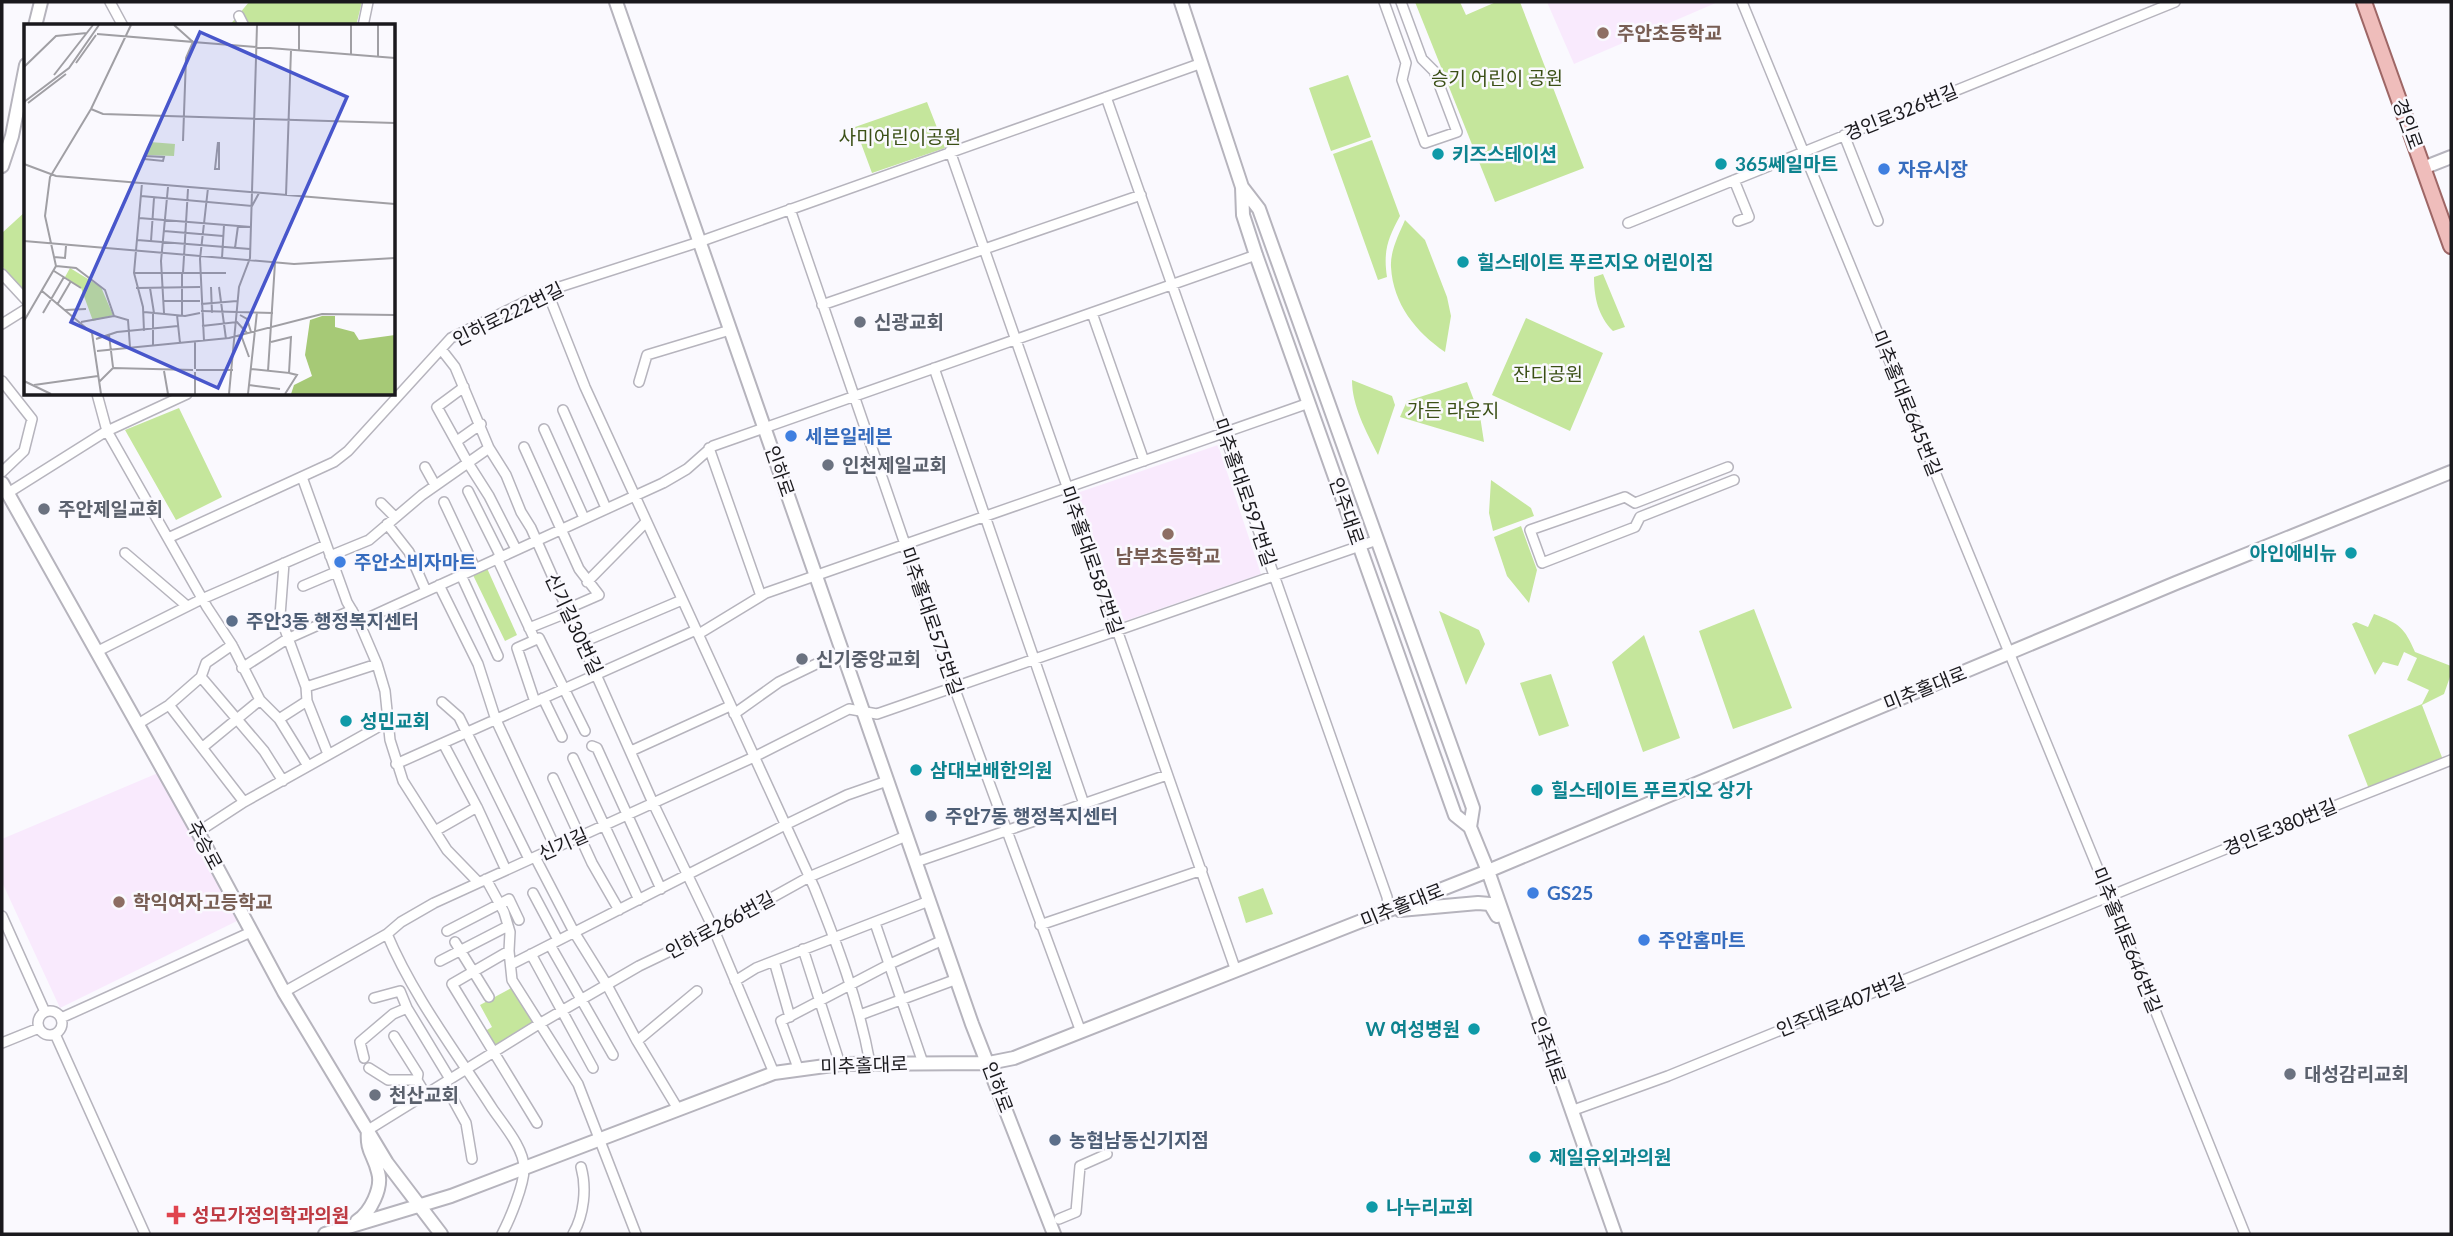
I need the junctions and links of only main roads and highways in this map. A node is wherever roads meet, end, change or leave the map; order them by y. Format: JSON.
{"nodes":[{"id":1,"x":41,"y":2,"type":"edge"},
{"id":2,"x":617,"y":2,"type":"edge"},
{"id":3,"x":1181,"y":2,"type":"edge"},
{"id":4,"x":2364,"y":2,"type":"edge"},
{"id":5,"x":36,"y":24,"type":"edge"},
{"id":6,"x":24,"y":75,"type":"edge"},
{"id":7,"x":2451,"y":157,"type":"edge"},
{"id":8,"x":2,"y":166,"type":"edge"},
{"id":9,"x":2424,"y":168,"type":"junction"},
{"id":10,"x":1242,"y":187,"type":"junction"},
{"id":11,"x":2451,"y":246,"type":"edge"},
{"id":12,"x":2451,"y":472,"type":"edge"},
{"id":13,"x":5,"y":488,"type":"edge"},
{"id":14,"x":1470,"y":827,"type":"junction"},
{"id":15,"x":1488,"y":871,"type":"junction"},
{"id":16,"x":1389,"y":911,"type":"junction"},
{"id":17,"x":1509,"y":937,"type":"junction"},
{"id":18,"x":989,"y":1063,"type":"junction"},
{"id":19,"x":368,"y":1130,"type":"junction"},
{"id":20,"x":418,"y":1205,"type":"junction"},
{"id":21,"x":341,"y":1228,"type":"junction"},
{"id":22,"x":325,"y":1234,"type":"edge"},
{"id":23,"x":441,"y":1234,"type":"edge"},
{"id":24,"x":1054,"y":1234,"type":"edge"},
{"id":25,"x":1615,"y":1234,"type":"edge"}],
"edges":[{"from":1,"to":5,"type":"main road"},
{"from":2,"to":18,"type":"main road","name":"인하로"},
{"from":3,"to":10,"type":"main road","name":"인주대로"},
{"from":4,"to":9,"type":"main road","name":"경인로"},
{"from":6,"to":8,"type":"main road"},
{"from":7,"to":9,"type":"main road"},
{"from":9,"to":11,"type":"main road","name":"경인로"},
{"from":10,"to":14,"type":"main road","name":"인주대로"},
{"from":10,"to":14,"type":"main road","name":"인주대로"},
{"from":12,"to":15,"type":"main road","name":"미추홀대로"},
{"from":13,"to":19,"type":"main road","name":"주승로"},
{"from":14,"to":15,"type":"main road","name":"인주대로"},
{"from":15,"to":16,"type":"main road","name":"미추홀대로"},
{"from":15,"to":17,"type":"main road","name":"인주대로"},
{"from":16,"to":17,"type":"main road"},
{"from":16,"to":18,"type":"main road","name":"미추홀대로"},
{"from":17,"to":25,"type":"main road","name":"인주대로"},
{"from":18,"to":20,"type":"main road","name":"미추홀대로"},
{"from":18,"to":24,"type":"main road","name":"인하로"},
{"from":19,"to":20,"type":"main road","name":"주승로"},
{"from":19,"to":21,"type":"main road"},
{"from":20,"to":21,"type":"main road","name":"미추홀대로"},
{"from":20,"to":23,"type":"main road","name":"주승로"},
{"from":21,"to":22,"type":"main road","name":"미추홀대로"}]}
